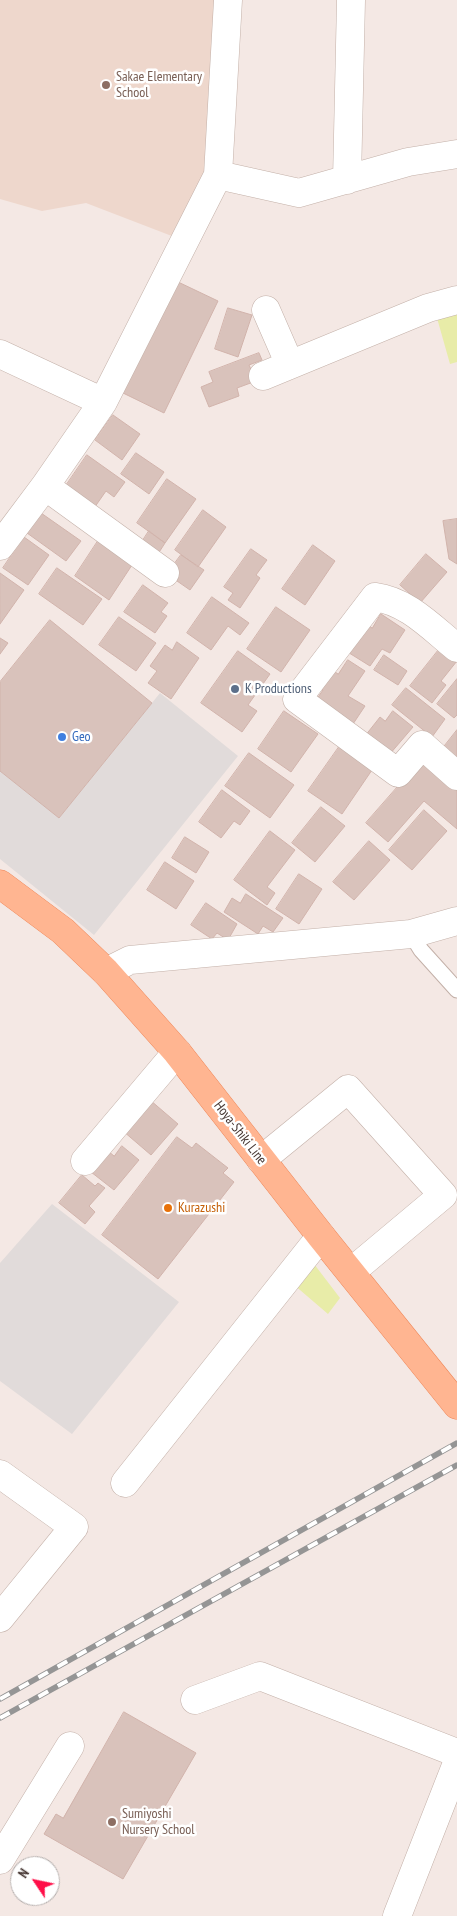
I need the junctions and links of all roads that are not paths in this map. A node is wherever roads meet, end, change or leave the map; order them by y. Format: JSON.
{"nodes":[{"id":1,"x":228,"y":0,"type":"edge"},
{"id":2,"x":351,"y":0,"type":"edge"},
{"id":3,"x":457,"y":154,"type":"edge"},
{"id":4,"x":218,"y":175,"type":"junction"},
{"id":5,"x":347,"y":180,"type":"junction"},
{"id":6,"x":457,"y":300,"type":"edge"},
{"id":7,"x":266,"y":310,"type":"dead end"},
{"id":8,"x":0,"y":354,"type":"edge"},
{"id":9,"x":290,"y":365,"type":"junction"},
{"id":10,"x":263,"y":376,"type":"dead end"},
{"id":11,"x":103,"y":402,"type":"junction"},
{"id":12,"x":45,"y":486,"type":"junction"},
{"id":13,"x":2,"y":540,"type":"edge"},
{"id":14,"x":164,"y":573,"type":"dead end"},
{"id":15,"x":457,"y":648,"type":"edge"},
{"id":16,"x":457,"y":776,"type":"edge"},
{"id":17,"x":0,"y":884,"type":"edge"},
{"id":18,"x":457,"y":921,"type":"edge"},
{"id":19,"x":411,"y":934,"type":"junction"},
{"id":20,"x":106,"y":972,"type":"junction"},
{"id":21,"x":457,"y":990,"type":"edge"},
{"id":22,"x":177,"y":1052,"type":"junction"},
{"id":23,"x":261,"y":1160,"type":"junction"},
{"id":24,"x":85,"y":1161,"type":"dead end"},
{"id":25,"x":321,"y":1236,"type":"junction"},
{"id":26,"x":351,"y":1272,"type":"junction"},
{"id":27,"x":457,"y":1405,"type":"edge"},
{"id":28,"x":0,"y":1474,"type":"edge"},
{"id":29,"x":125,"y":1483,"type":"dead end"},
{"id":30,"x":0,"y":1618,"type":"edge"},
{"id":31,"x":195,"y":1700,"type":"dead end"},
{"id":32,"x":70,"y":1746,"type":"dead end"},
{"id":33,"x":457,"y":1754,"type":"edge"},
{"id":34,"x":457,"y":1763,"type":"edge"},
{"id":35,"x":0,"y":1860,"type":"edge"},
{"id":36,"x":396,"y":1916,"type":"edge"}],
"edges":[{"from":1,"to":4,"type":"street"},
{"from":2,"to":5,"type":"street"},
{"from":3,"to":5,"type":"street"},
{"from":4,"to":5,"type":"street"},
{"from":4,"to":11,"type":"street"},
{"from":6,"to":9,"type":"street"},
{"from":7,"to":9,"type":"street"},
{"from":8,"to":11,"type":"street"},
{"from":9,"to":10,"type":"street"},
{"from":11,"to":12,"type":"street"},
{"from":12,"to":13,"type":"street"},
{"from":12,"to":14,"type":"street"},
{"from":15,"to":16,"type":"street"},
{"from":17,"to":20,"type":"main road","name":"Hoya-Shiki Line"},
{"from":18,"to":19,"type":"street"},
{"from":19,"to":20,"type":"street"},
{"from":19,"to":21,"type":"lane"},
{"from":20,"to":22,"type":"main road","name":"Hoya-Shiki Line"},
{"from":22,"to":23,"type":"main road","name":"Hoya-Shiki Line"},
{"from":22,"to":24,"type":"street"},
{"from":23,"to":25,"type":"main road","name":"Hoya-Shiki Line"},
{"from":23,"to":26,"type":"street"},
{"from":25,"to":26,"type":"main road","name":"Hoya-Shiki Line"},
{"from":25,"to":29,"type":"street"},
{"from":26,"to":27,"type":"main road","name":"Hoya-Shiki Line"},
{"from":28,"to":30,"type":"street"},
{"from":31,"to":33,"type":"street"},
{"from":32,"to":35,"type":"street"},
{"from":34,"to":36,"type":"street"}]}
